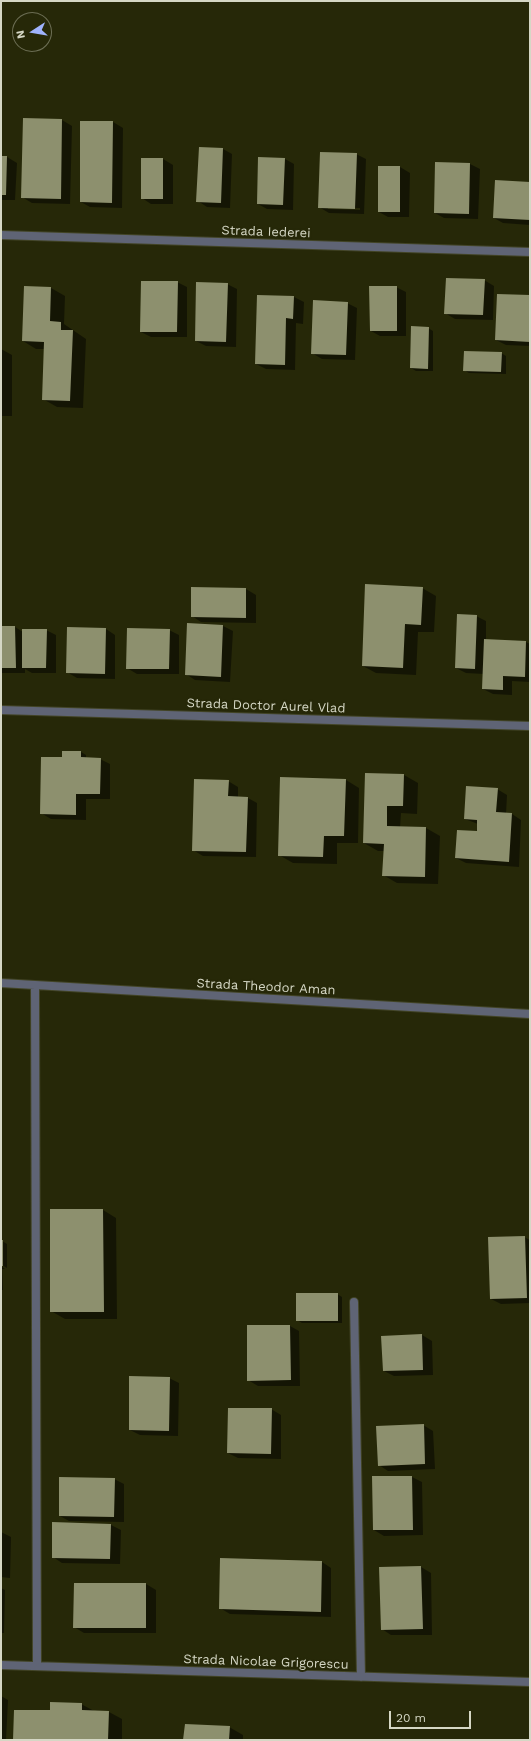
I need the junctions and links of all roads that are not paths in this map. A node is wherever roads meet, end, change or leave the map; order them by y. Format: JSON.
{"nodes":[{"id":1,"x":1,"y":235,"type":"edge"},
{"id":2,"x":530,"y":252,"type":"edge"},
{"id":3,"x":1,"y":710,"type":"edge"},
{"id":4,"x":530,"y":726,"type":"edge"},
{"id":5,"x":1,"y":983,"type":"edge"},
{"id":6,"x":36,"y":986,"type":"junction"},
{"id":7,"x":530,"y":1014,"type":"edge"},
{"id":8,"x":354,"y":1302,"type":"dead end"},
{"id":9,"x":1,"y":1665,"type":"edge"},
{"id":10,"x":37,"y":1666,"type":"junction"},
{"id":11,"x":361,"y":1677,"type":"junction"},
{"id":12,"x":530,"y":1682,"type":"edge"}],
"edges":[{"from":1,"to":2,"type":"street","name":"Strada Iederei"},
{"from":3,"to":4,"type":"street","name":"Strada Doctor Aurel Vlad"},
{"from":5,"to":6,"type":"street","name":"Strada Theodor Aman"},
{"from":6,"to":7,"type":"street","name":"Strada Theodor Aman"},
{"from":6,"to":10,"type":"street"},
{"from":8,"to":11,"type":"street"},
{"from":9,"to":10,"type":"street","name":"Strada Nicolae Grigorescu"},
{"from":10,"to":11,"type":"street","name":"Strada Nicolae Grigorescu"},
{"from":11,"to":12,"type":"street","name":"Strada Nicolae Grigorescu"}]}
